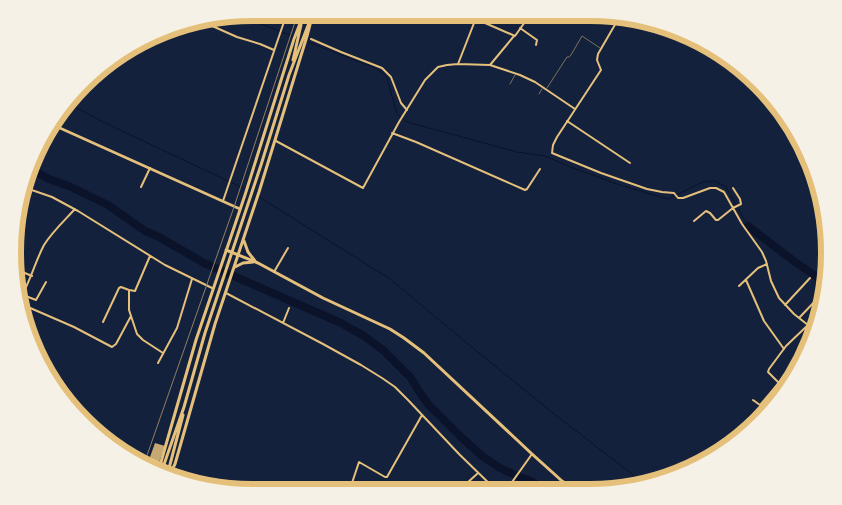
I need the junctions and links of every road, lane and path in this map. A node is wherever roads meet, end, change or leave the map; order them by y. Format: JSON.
{"nodes":[{"id":1,"x":274,"y":21,"type":"edge"},
{"id":2,"x":284,"y":21,"type":"edge"},
{"id":3,"x":302,"y":21,"type":"edge"},
{"id":4,"x":311,"y":21,"type":"edge"},
{"id":5,"x":475,"y":21,"type":"edge"},
{"id":6,"x":482,"y":21,"type":"edge"},
{"id":7,"x":525,"y":21,"type":"edge"},
{"id":8,"x":616,"y":23,"type":"edge"},
{"id":9,"x":283,"y":24,"type":"junction"},
{"id":10,"x":211,"y":25,"type":"edge"},
{"id":11,"x":520,"y":28,"type":"junction"},
{"id":12,"x":307,"y":36,"type":"junction"},
{"id":13,"x":515,"y":36,"type":"junction"},
{"id":14,"x":300,"y":41,"type":"junction"},
{"id":15,"x":536,"y":44,"type":"dead end"},
{"id":16,"x":601,"y":49,"type":"junction"},
{"id":17,"x":274,"y":50,"type":"junction"},
{"id":18,"x":458,"y":64,"type":"junction"},
{"id":19,"x":490,"y":65,"type":"junction"},
{"id":20,"x":516,"y":74,"type":"junction"},
{"id":21,"x":510,"y":84,"type":"dead end"},
{"id":22,"x":544,"y":88,"type":"junction"},
{"id":23,"x":539,"y":94,"type":"dead end"},
{"id":24,"x":574,"y":109,"type":"junction"},
{"id":25,"x":407,"y":110,"type":"junction"},
{"id":26,"x":567,"y":121,"type":"junction"},
{"id":27,"x":58,"y":127,"type":"edge"},
{"id":28,"x":392,"y":133,"type":"junction"},
{"id":29,"x":275,"y":140,"type":"junction"},
{"id":30,"x":630,"y":163,"type":"dead end"},
{"id":31,"x":150,"y":168,"type":"junction"},
{"id":32,"x":540,"y":169,"type":"dead end"},
{"id":33,"x":141,"y":186,"type":"dead end"},
{"id":34,"x":733,"y":188,"type":"dead end"},
{"id":35,"x":30,"y":189,"type":"edge"},
{"id":36,"x":223,"y":201,"type":"junction"},
{"id":37,"x":734,"y":208,"type":"junction"},
{"id":38,"x":75,"y":209,"type":"junction"},
{"id":39,"x":240,"y":209,"type":"junction"},
{"id":40,"x":694,"y":221,"type":"dead end"},
{"id":41,"x":244,"y":238,"type":"junction"},
{"id":42,"x":288,"y":248,"type":"dead end"},
{"id":43,"x":226,"y":250,"type":"junction"},
{"id":44,"x":238,"y":255,"type":"junction"},
{"id":45,"x":150,"y":256,"type":"junction"},
{"id":46,"x":223,"y":259,"type":"junction"},
{"id":47,"x":235,"y":263,"type":"junction"},
{"id":48,"x":258,"y":263,"type":"junction"},
{"id":49,"x":766,"y":263,"type":"junction"},
{"id":50,"x":234,"y":268,"type":"junction"},
{"id":51,"x":22,"y":272,"type":"edge"},
{"id":52,"x":274,"y":272,"type":"junction"},
{"id":53,"x":32,"y":276,"type":"junction"},
{"id":54,"x":810,"y":278,"type":"dead end"},
{"id":55,"x":192,"y":279,"type":"junction"},
{"id":56,"x":746,"y":280,"type":"junction"},
{"id":57,"x":46,"y":282,"type":"dead end"},
{"id":58,"x":739,"y":286,"type":"dead end"},
{"id":59,"x":212,"y":289,"type":"junction"},
{"id":60,"x":129,"y":290,"type":"junction"},
{"id":61,"x":25,"y":291,"type":"edge"},
{"id":62,"x":226,"y":293,"type":"junction"},
{"id":63,"x":26,"y":296,"type":"edge"},
{"id":64,"x":815,"y":301,"type":"edge"},
{"id":65,"x":785,"y":305,"type":"junction"},
{"id":66,"x":28,"y":307,"type":"edge"},
{"id":67,"x":289,"y":308,"type":"dead end"},
{"id":68,"x":131,"y":316,"type":"junction"},
{"id":69,"x":799,"y":318,"type":"junction"},
{"id":70,"x":103,"y":322,"type":"dead end"},
{"id":71,"x":283,"y":323,"type":"junction"},
{"id":72,"x":808,"y":325,"type":"joint"},
{"id":73,"x":784,"y":349,"type":"junction"},
{"id":74,"x":163,"y":353,"type":"junction"},
{"id":75,"x":158,"y":363,"type":"dead end"},
{"id":76,"x":787,"y":372,"type":"edge"},
{"id":77,"x":778,"y":383,"type":"junction"},
{"id":78,"x":753,"y":400,"type":"dead end"},
{"id":79,"x":760,"y":405,"type":"joint"},
{"id":80,"x":184,"y":407,"type":"junction"},
{"id":81,"x":422,"y":415,"type":"junction"},
{"id":82,"x":532,"y":454,"type":"junction"},
{"id":83,"x":161,"y":465,"type":"edge"},
{"id":84,"x":163,"y":466,"type":"edge"},
{"id":85,"x":170,"y":468,"type":"edge"},
{"id":86,"x":172,"y":469,"type":"edge"},
{"id":87,"x":478,"y":473,"type":"junction"},
{"id":88,"x":352,"y":484,"type":"edge"},
{"id":89,"x":466,"y":484,"type":"edge"},
{"id":90,"x":490,"y":484,"type":"edge"},
{"id":91,"x":510,"y":484,"type":"edge"},
{"id":92,"x":566,"y":484,"type":"edge"}],
"edges":[{"from":1,"to":9,"type":"street"},
{"from":2,"to":9,"type":"street"},
{"from":3,"to":14,"type":"highway"},
{"from":4,"to":12,"type":"highway"},
{"from":5,"to":18,"type":"street"},
{"from":6,"to":13,"type":"street"},
{"from":7,"to":11,"type":"street"},
{"from":8,"to":16,"type":"street"},
{"from":9,"to":17,"type":"street"},
{"from":10,"to":17,"type":"street"},
{"from":11,"to":13,"type":"street"},
{"from":11,"to":15,"type":"street"},
{"from":12,"to":14,"type":"highway"},
{"from":12,"to":25,"type":"street"},
{"from":13,"to":19,"type":"street"},
{"from":14,"to":29,"type":"highway"},
{"from":14,"to":39,"type":"highway"},
{"from":14,"to":80,"type":"highway"},
{"from":16,"to":22,"type":"lane"},
{"from":16,"to":24,"type":"street"},
{"from":17,"to":36,"type":"street"},
{"from":18,"to":19,"type":"street"},
{"from":18,"to":25,"type":"street"},
{"from":19,"to":20,"type":"street"},
{"from":20,"to":21,"type":"lane"},
{"from":20,"to":22,"type":"street"},
{"from":22,"to":23,"type":"lane"},
{"from":22,"to":24,"type":"street"},
{"from":24,"to":26,"type":"street"},
{"from":25,"to":28,"type":"street"},
{"from":26,"to":30,"type":"street"},
{"from":26,"to":37,"type":"street"},
{"from":27,"to":31,"type":"street"},
{"from":28,"to":29,"type":"street"},
{"from":28,"to":32,"type":"street"},
{"from":29,"to":41,"type":"highway"},
{"from":31,"to":33,"type":"street"},
{"from":31,"to":36,"type":"street"},
{"from":34,"to":37,"type":"street"},
{"from":35,"to":38,"type":"street"},
{"from":36,"to":39,"type":"street"},
{"from":37,"to":40,"type":"street"},
{"from":37,"to":49,"type":"street"},
{"from":38,"to":45,"type":"street"},
{"from":38,"to":53,"type":"street"},
{"from":39,"to":43,"type":"highway"},
{"from":41,"to":44,"type":"highway"},
{"from":41,"to":48,"type":"highway"},
{"from":42,"to":52,"type":"street"},
{"from":43,"to":44,"type":"highway"},
{"from":43,"to":46,"type":"highway"},
{"from":44,"to":47,"type":"highway"},
{"from":44,"to":48,"type":"highway"},
{"from":45,"to":55,"type":"street"},
{"from":45,"to":60,"type":"street"},
{"from":46,"to":47,"type":"highway"},
{"from":46,"to":59,"type":"highway"},
{"from":47,"to":50,"type":"highway"},
{"from":48,"to":50,"type":"highway"},
{"from":48,"to":52,"type":"highway"},
{"from":49,"to":56,"type":"street"},
{"from":49,"to":65,"type":"street"},
{"from":50,"to":62,"type":"highway"},
{"from":51,"to":53,"type":"street"},
{"from":52,"to":82,"type":"highway"},
{"from":53,"to":61,"type":"street"},
{"from":54,"to":65,"type":"street"},
{"from":55,"to":59,"type":"street"},
{"from":55,"to":74,"type":"street"},
{"from":56,"to":58,"type":"street"},
{"from":56,"to":73,"type":"street"},
{"from":57,"to":63,"type":"street"},
{"from":59,"to":83,"type":"highway"},
{"from":60,"to":68,"type":"street"},
{"from":60,"to":70,"type":"street"},
{"from":62,"to":71,"type":"street"},
{"from":62,"to":86,"type":"highway"},
{"from":64,"to":69,"type":"street"},
{"from":65,"to":69,"type":"street"},
{"from":66,"to":68,"type":"street"},
{"from":67,"to":71,"type":"street"},
{"from":68,"to":74,"type":"street"},
{"from":69,"to":72,"type":"street"},
{"from":71,"to":81,"type":"street"},
{"from":72,"to":73,"type":"street"},
{"from":73,"to":77,"type":"street"},
{"from":74,"to":75,"type":"street"},
{"from":76,"to":77,"type":"street"},
{"from":77,"to":79,"type":"street"},
{"from":78,"to":79,"type":"street"},
{"from":80,"to":84,"type":"highway"},
{"from":80,"to":85,"type":"highway"},
{"from":81,"to":87,"type":"street"},
{"from":81,"to":88,"type":"street"},
{"from":82,"to":91,"type":"street"},
{"from":82,"to":92,"type":"highway"},
{"from":87,"to":89,"type":"street"},
{"from":87,"to":90,"type":"street"}]}
